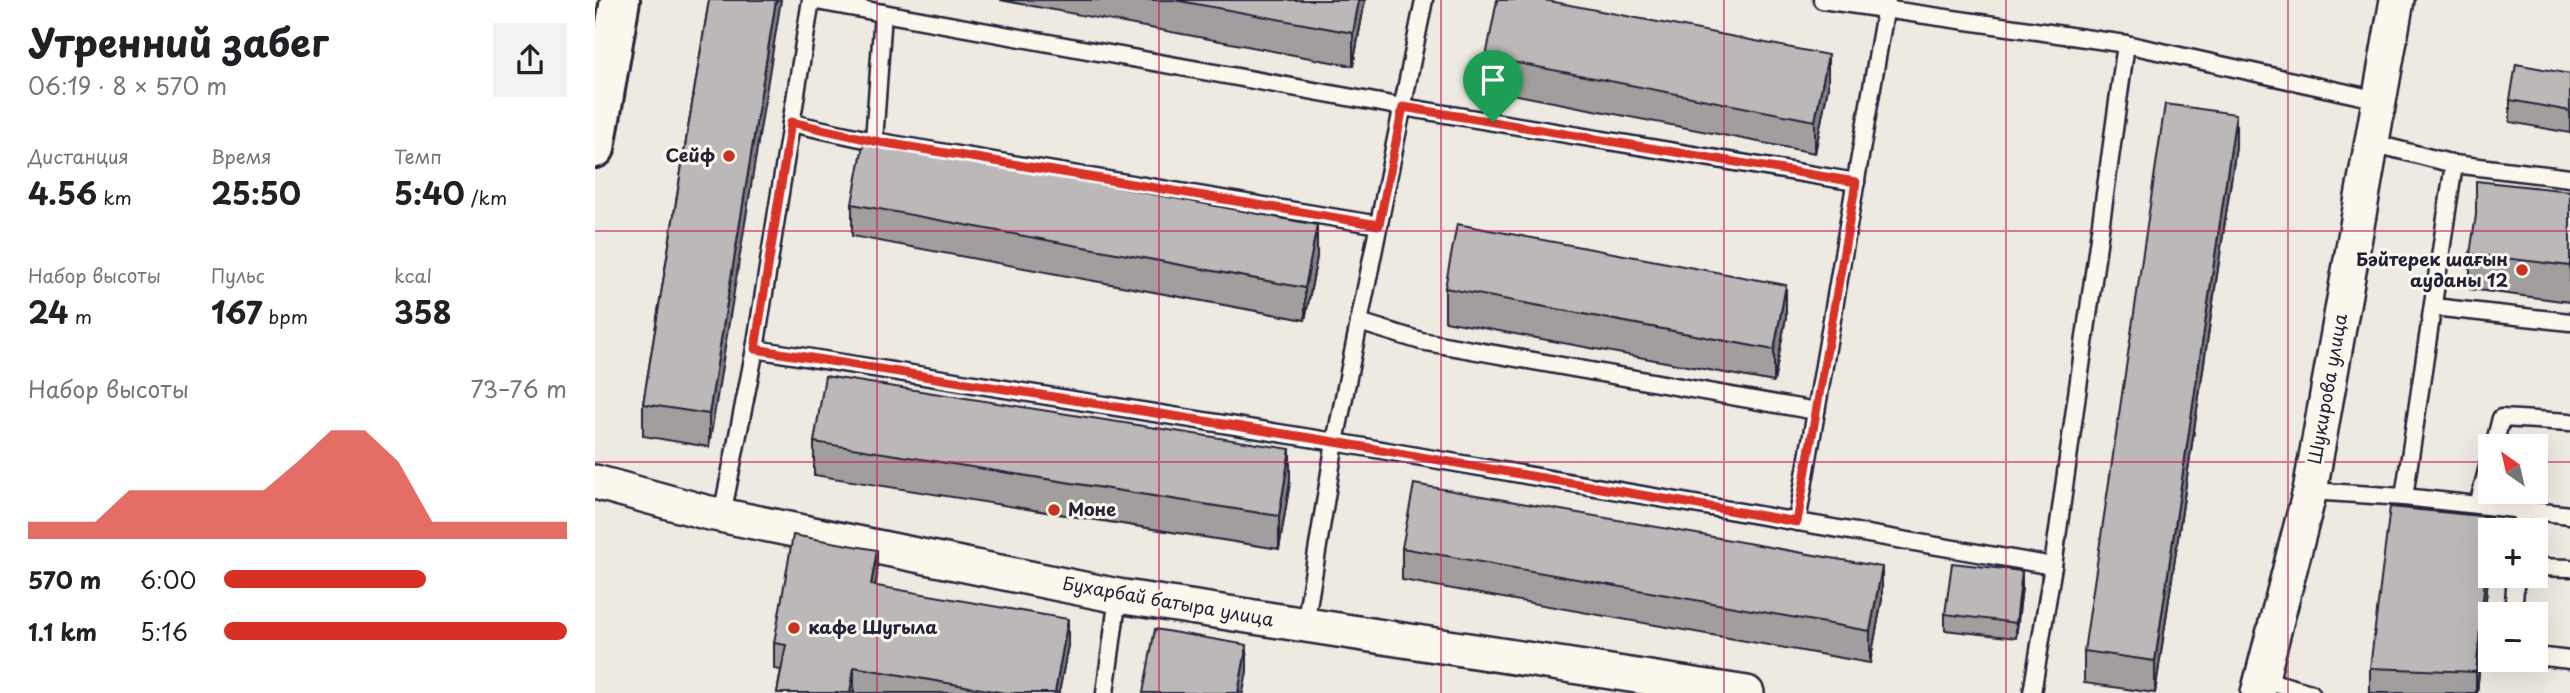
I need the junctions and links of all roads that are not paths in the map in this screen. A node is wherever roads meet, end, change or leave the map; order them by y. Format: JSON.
{"nodes":[{"id":1,"x":620,"y":0,"type":"edge"},
{"id":2,"x":1424,"y":0,"type":"edge"},
{"id":3,"x":1822,"y":0,"type":"edge"},
{"id":4,"x":2397,"y":0,"type":"edge"},
{"id":5,"x":1886,"y":5,"type":"edge"},
{"id":6,"x":883,"y":13,"type":"junction"},
{"id":7,"x":2126,"y":44,"type":"junction"},
{"id":8,"x":2379,"y":100,"type":"junction"},
{"id":9,"x":1403,"y":107,"type":"junction"},
{"id":10,"x":791,"y":122,"type":"junction"},
{"id":11,"x":874,"y":141,"type":"junction"},
{"id":12,"x":2372,"y":143,"type":"junction"},
{"id":13,"x":595,"y":148,"type":"edge"},
{"id":14,"x":2454,"y":164,"type":"junction"},
{"id":15,"x":2570,"y":178,"type":"edge"},
{"id":16,"x":1856,"y":182,"type":"junction"},
{"id":17,"x":1379,"y":225,"type":"junction"},
{"id":18,"x":2433,"y":307,"type":"junction"},
{"id":19,"x":1359,"y":322,"type":"junction"},
{"id":20,"x":2570,"y":322,"type":"edge"},
{"id":21,"x":755,"y":349,"type":"junction"},
{"id":22,"x":1816,"y":411,"type":"junction"},
{"id":23,"x":2570,"y":422,"type":"edge"},
{"id":24,"x":2497,"y":434,"type":"edge"},
{"id":25,"x":1335,"y":442,"type":"junction"},
{"id":26,"x":595,"y":482,"type":"edge"},
{"id":27,"x":2310,"y":491,"type":"junction"},
{"id":28,"x":2404,"y":497,"type":"junction"},
{"id":29,"x":2478,"y":505,"type":"joint"},
{"id":30,"x":2523,"y":510,"type":"junction"},
{"id":31,"x":722,"y":515,"type":"junction"},
{"id":32,"x":2570,"y":515,"type":"edge"},
{"id":33,"x":2522,"y":518,"type":"edge"},
{"id":34,"x":1797,"y":522,"type":"junction"},
{"id":35,"x":2053,"y":566,"type":"junction"},
{"id":36,"x":2548,"y":567,"type":"edge"},
{"id":37,"x":2570,"y":568,"type":"edge"},
{"id":38,"x":1118,"y":596,"type":"junction"},
{"id":39,"x":1305,"y":625,"type":"junction"},
{"id":40,"x":2548,"y":657,"type":"edge"},
{"id":41,"x":2570,"y":660,"type":"edge"},
{"id":42,"x":2260,"y":686,"type":"edge"},
{"id":43,"x":1105,"y":693,"type":"edge"},
{"id":44,"x":1747,"y":693,"type":"edge"},
{"id":45,"x":2032,"y":693,"type":"edge"},
{"id":46,"x":2311,"y":693,"type":"edge"}],
"edges":[{"from":1,"to":13,"type":"street"},
{"from":2,"to":9,"type":"lane"},
{"from":3,"to":5,"type":"lane"},
{"from":4,"to":8,"type":"street","name":"Шукирова улица"},
{"from":5,"to":7,"type":"lane"},
{"from":5,"to":16,"type":"lane"},
{"from":6,"to":9,"type":"lane"},
{"from":6,"to":10,"type":"lane"},
{"from":6,"to":11,"type":"lane"},
{"from":7,"to":8,"type":"lane"},
{"from":7,"to":35,"type":"lane"},
{"from":8,"to":12,"type":"street","name":"Шукирова улица"},
{"from":9,"to":16,"type":"lane"},
{"from":9,"to":17,"type":"lane"},
{"from":10,"to":11,"type":"lane"},
{"from":10,"to":21,"type":"lane"},
{"from":11,"to":17,"type":"lane"},
{"from":12,"to":14,"type":"lane"},
{"from":12,"to":27,"type":"street","name":"Шукирова улица"},
{"from":14,"to":15,"type":"lane"},
{"from":14,"to":18,"type":"lane"},
{"from":16,"to":22,"type":"lane"},
{"from":17,"to":19,"type":"lane"},
{"from":18,"to":20,"type":"lane"},
{"from":18,"to":28,"type":"lane"},
{"from":19,"to":22,"type":"lane"},
{"from":19,"to":25,"type":"lane"},
{"from":21,"to":25,"type":"lane"},
{"from":21,"to":31,"type":"lane"},
{"from":22,"to":34,"type":"lane"},
{"from":23,"to":24,"type":"lane"},
{"from":25,"to":34,"type":"lane"},
{"from":25,"to":39,"type":"lane"},
{"from":26,"to":31,"type":"street","name":"Бухарбай батыра улица"},
{"from":27,"to":28,"type":"lane"},
{"from":27,"to":42,"type":"street","name":"Шукирова улица"},
{"from":28,"to":29,"type":"lane"},
{"from":29,"to":30,"type":"lane"},
{"from":30,"to":32,"type":"lane"},
{"from":30,"to":33,"type":"lane"},
{"from":31,"to":38,"type":"street","name":"Бухарбай батыра улица"},
{"from":34,"to":35,"type":"lane"},
{"from":35,"to":45,"type":"lane"},
{"from":36,"to":37,"type":"lane"},
{"from":38,"to":39,"type":"street","name":"Бухарбай батыра улица"},
{"from":38,"to":43,"type":"lane"},
{"from":39,"to":44,"type":"street","name":"Бухарбай батыра улица"},
{"from":40,"to":41,"type":"lane"},
{"from":42,"to":46,"type":"lane"}]}
